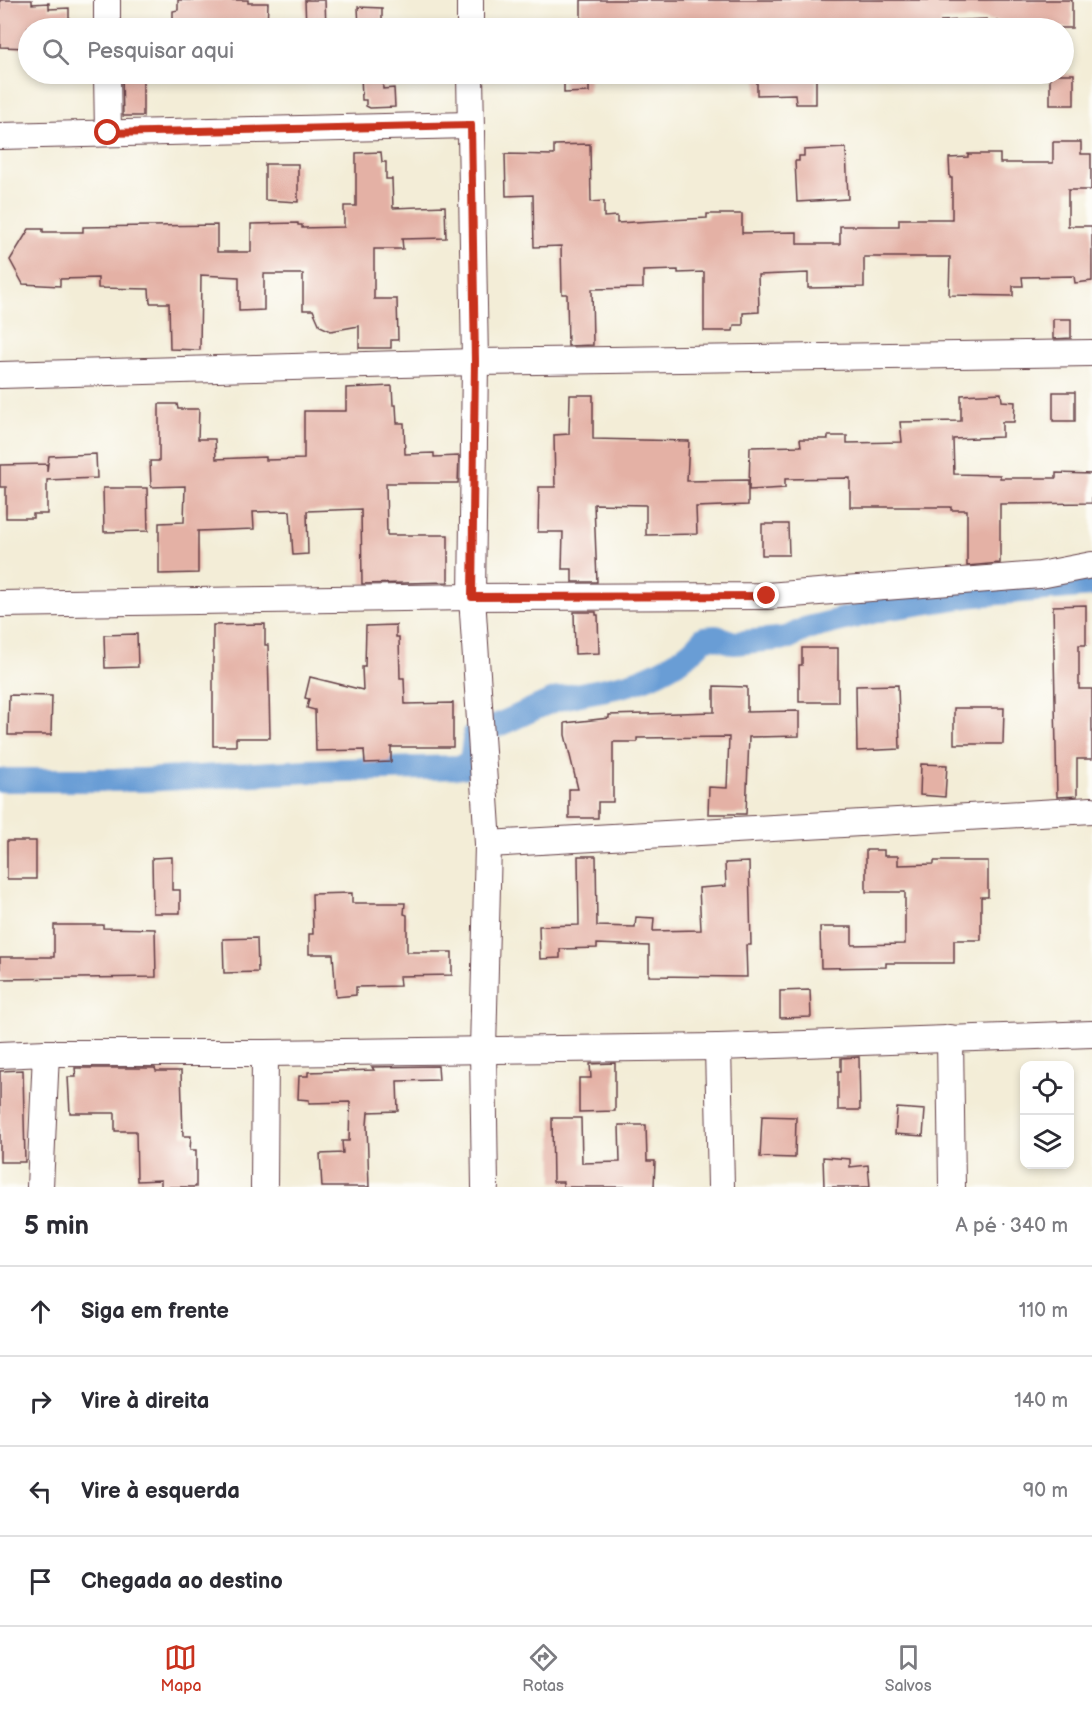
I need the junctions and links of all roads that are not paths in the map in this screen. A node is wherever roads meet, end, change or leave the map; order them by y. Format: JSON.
{"nodes":[{"id":1,"x":107,"y":0,"type":"edge"},
{"id":2,"x":470,"y":0,"type":"edge"},
{"id":3,"x":107,"y":18,"type":"edge"},
{"id":4,"x":470,"y":18,"type":"edge"},
{"id":5,"x":107,"y":84,"type":"edge"},
{"id":6,"x":470,"y":84,"type":"edge"},
{"id":7,"x":471,"y":125,"type":"junction"},
{"id":8,"x":108,"y":133,"type":"junction"},
{"id":9,"x":0,"y":136,"type":"edge"},
{"id":10,"x":1092,"y":353,"type":"edge"},
{"id":11,"x":475,"y":362,"type":"junction"},
{"id":12,"x":0,"y":375,"type":"edge"},
{"id":13,"x":1092,"y":565,"type":"edge"},
{"id":14,"x":472,"y":597,"type":"junction"},
{"id":15,"x":0,"y":604,"type":"edge"},
{"id":16,"x":1092,"y":810,"type":"edge"},
{"id":17,"x":488,"y":844,"type":"junction"},
{"id":18,"x":1092,"y":1034,"type":"edge"},
{"id":19,"x":950,"y":1038,"type":"junction"},
{"id":20,"x":718,"y":1047,"type":"junction"},
{"id":21,"x":483,"y":1050,"type":"junction"},
{"id":22,"x":46,"y":1053,"type":"junction"},
{"id":23,"x":265,"y":1053,"type":"junction"},
{"id":24,"x":0,"y":1055,"type":"edge"},
{"id":25,"x":40,"y":1187,"type":"edge"},
{"id":26,"x":264,"y":1187,"type":"edge"},
{"id":27,"x":485,"y":1187,"type":"edge"},
{"id":28,"x":721,"y":1187,"type":"edge"},
{"id":29,"x":952,"y":1187,"type":"edge"}],
"edges":[{"from":1,"to":3,"type":"street"},
{"from":2,"to":4,"type":"street"},
{"from":5,"to":8,"type":"street"},
{"from":6,"to":7,"type":"street"},
{"from":7,"to":8,"type":"street"},
{"from":7,"to":11,"type":"street"},
{"from":8,"to":9,"type":"street"},
{"from":10,"to":11,"type":"street"},
{"from":11,"to":12,"type":"street"},
{"from":11,"to":14,"type":"street"},
{"from":13,"to":14,"type":"street"},
{"from":14,"to":15,"type":"street"},
{"from":14,"to":17,"type":"street"},
{"from":16,"to":17,"type":"street"},
{"from":17,"to":21,"type":"street"},
{"from":18,"to":19,"type":"street"},
{"from":19,"to":20,"type":"street"},
{"from":19,"to":29,"type":"street"},
{"from":20,"to":21,"type":"street"},
{"from":20,"to":28,"type":"street"},
{"from":21,"to":23,"type":"street"},
{"from":21,"to":27,"type":"street"},
{"from":22,"to":23,"type":"street"},
{"from":22,"to":24,"type":"street"},
{"from":22,"to":25,"type":"street"},
{"from":23,"to":26,"type":"street"}]}
